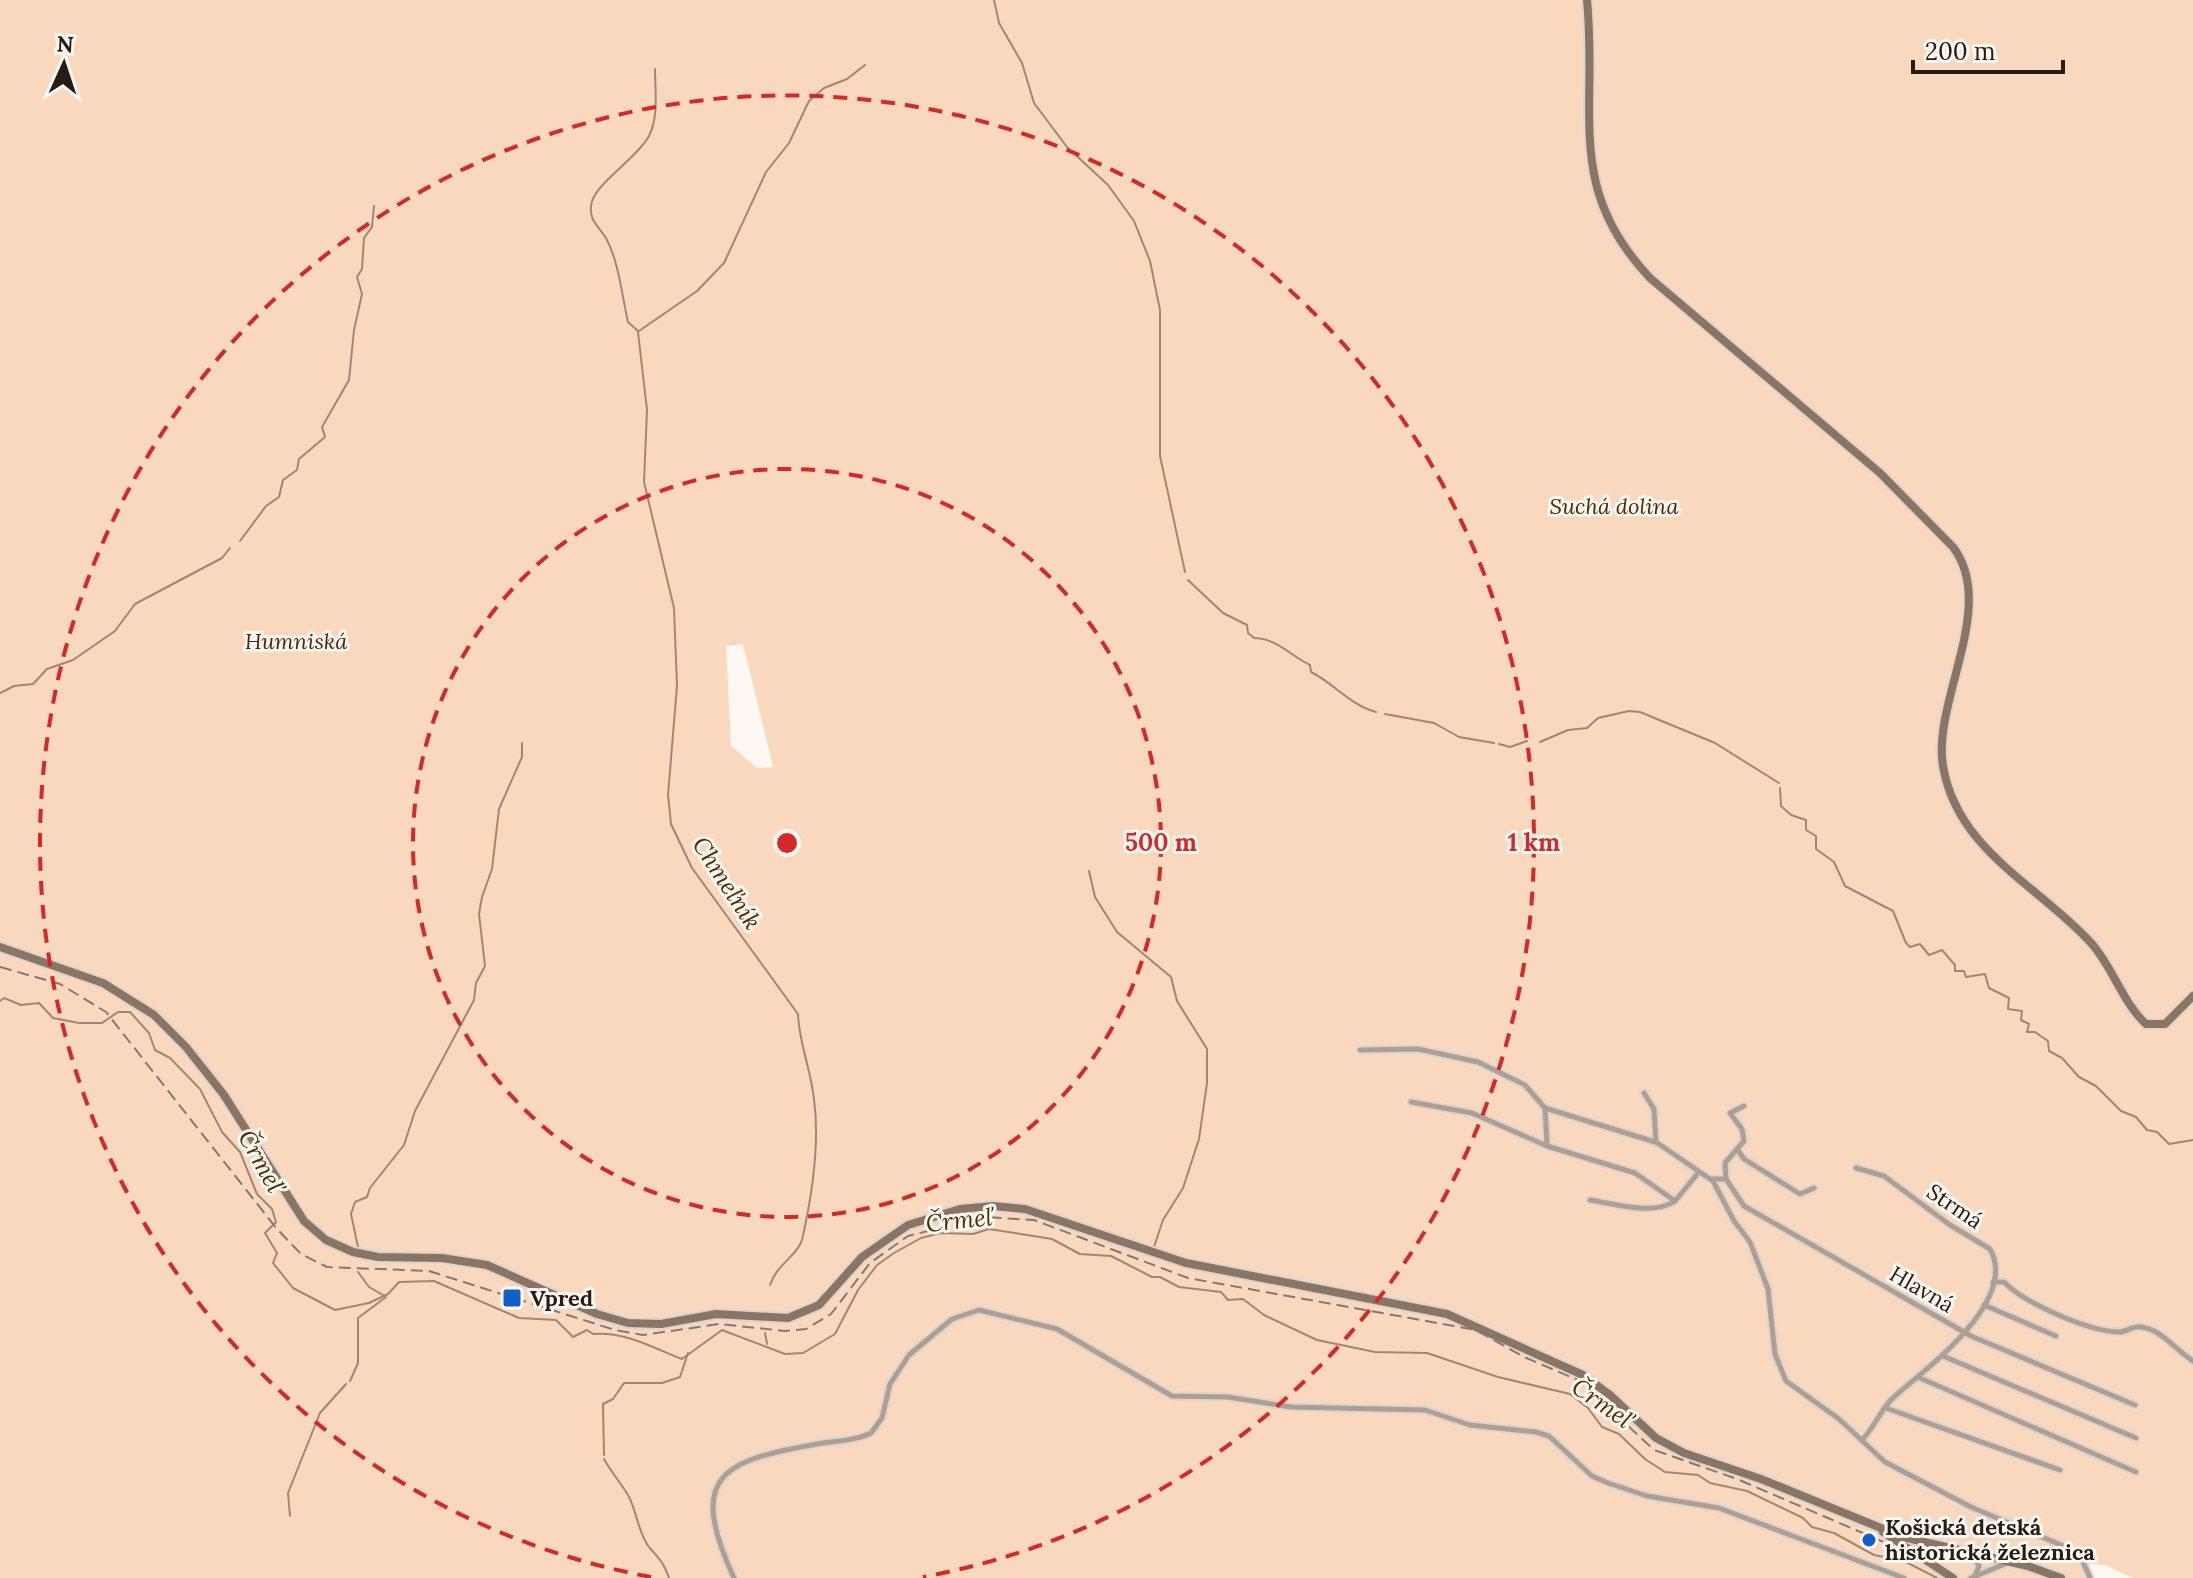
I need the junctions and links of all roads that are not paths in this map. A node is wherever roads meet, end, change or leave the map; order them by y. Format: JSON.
{"nodes":[{"id":1,"x":1587,"y":0,"type":"edge"},
{"id":2,"x":0,"y":947,"type":"edge"},
{"id":3,"x":2193,"y":996,"type":"edge"},
{"id":4,"x":1360,"y":1050,"type":"dead end"},
{"id":5,"x":1644,"y":1093,"type":"dead end"},
{"id":6,"x":1411,"y":1102,"type":"dead end"},
{"id":7,"x":1744,"y":1106,"type":"dead end"},
{"id":8,"x":1545,"y":1108,"type":"junction"},
{"id":9,"x":1656,"y":1142,"type":"junction"},
{"id":10,"x":1547,"y":1146,"type":"junction"},
{"id":11,"x":1737,"y":1149,"type":"junction"},
{"id":12,"x":1856,"y":1168,"type":"dead end"},
{"id":13,"x":1699,"y":1172,"type":"junction"},
{"id":14,"x":1711,"y":1179,"type":"junction"},
{"id":15,"x":1726,"y":1179,"type":"junction"},
{"id":16,"x":1814,"y":1188,"type":"dead end"},
{"id":17,"x":1590,"y":1200,"type":"dead end"},
{"id":18,"x":1675,"y":1201,"type":"junction"},
{"id":19,"x":1993,"y":1282,"type":"junction"},
{"id":20,"x":1984,"y":1305,"type":"junction"},
{"id":21,"x":1965,"y":1332,"type":"junction"},
{"id":22,"x":2056,"y":1336,"type":"dead end"},
{"id":23,"x":1943,"y":1356,"type":"junction"},
{"id":24,"x":2193,"y":1361,"type":"edge"},
{"id":25,"x":1919,"y":1378,"type":"junction"},
{"id":26,"x":2135,"y":1405,"type":"dead end"},
{"id":27,"x":1886,"y":1408,"type":"junction"},
{"id":28,"x":2136,"y":1438,"type":"dead end"},
{"id":29,"x":1862,"y":1440,"type":"junction"},
{"id":30,"x":2060,"y":1470,"type":"dead end"},
{"id":31,"x":2136,"y":1472,"type":"dead end"},
{"id":32,"x":1899,"y":1539,"type":"junction"},
{"id":33,"x":1973,"y":1555,"type":"junction"},
{"id":34,"x":2008,"y":1562,"type":"junction"},
{"id":35,"x":2019,"y":1564,"type":"junction"},
{"id":36,"x":2024,"y":1576,"type":"edge"},
{"id":37,"x":1972,"y":1577,"type":"edge"},
{"id":38,"x":734,"y":1578,"type":"edge"},
{"id":39,"x":1904,"y":1578,"type":"edge"},
{"id":40,"x":1953,"y":1578,"type":"edge"},
{"id":41,"x":2061,"y":1578,"type":"edge"},
{"id":42,"x":2090,"y":1578,"type":"edge"}],
"edges":[{"from":1,"to":3,"type":"main road"},
{"from":2,"to":32,"type":"main road"},
{"from":4,"to":8,"type":"street"},
{"from":5,"to":9,"type":"street"},
{"from":6,"to":10,"type":"street"},
{"from":7,"to":11,"type":"street"},
{"from":8,"to":9,"type":"street"},
{"from":8,"to":10,"type":"street"},
{"from":9,"to":13,"type":"street"},
{"from":10,"to":18,"type":"street"},
{"from":11,"to":15,"type":"street"},
{"from":11,"to":16,"type":"street"},
{"from":12,"to":19,"type":"street","name":"Strmá"},
{"from":13,"to":14,"type":"street"},
{"from":13,"to":18,"type":"street"},
{"from":14,"to":15,"type":"street"},
{"from":14,"to":29,"type":"street"},
{"from":15,"to":21,"type":"street","name":"Hlavná"},
{"from":17,"to":18,"type":"street"},
{"from":19,"to":20,"type":"street"},
{"from":19,"to":24,"type":"street"},
{"from":20,"to":21,"type":"street"},
{"from":20,"to":22,"type":"street"},
{"from":21,"to":23,"type":"street"},
{"from":21,"to":26,"type":"street","name":"Hlavná"},
{"from":23,"to":25,"type":"street"},
{"from":23,"to":28,"type":"street"},
{"from":25,"to":27,"type":"street"},
{"from":25,"to":31,"type":"street"},
{"from":27,"to":29,"type":"street"},
{"from":27,"to":30,"type":"street"},
{"from":29,"to":42,"type":"street"},
{"from":32,"to":33,"type":"main road"},
{"from":32,"to":40,"type":"main road"},
{"from":33,"to":34,"type":"main road"},
{"from":33,"to":37,"type":"street"},
{"from":34,"to":35,"type":"main road"},
{"from":34,"to":37,"type":"street"},
{"from":35,"to":36,"type":"main road"},
{"from":35,"to":41,"type":"main road"},
{"from":38,"to":39,"type":"street"}]}
